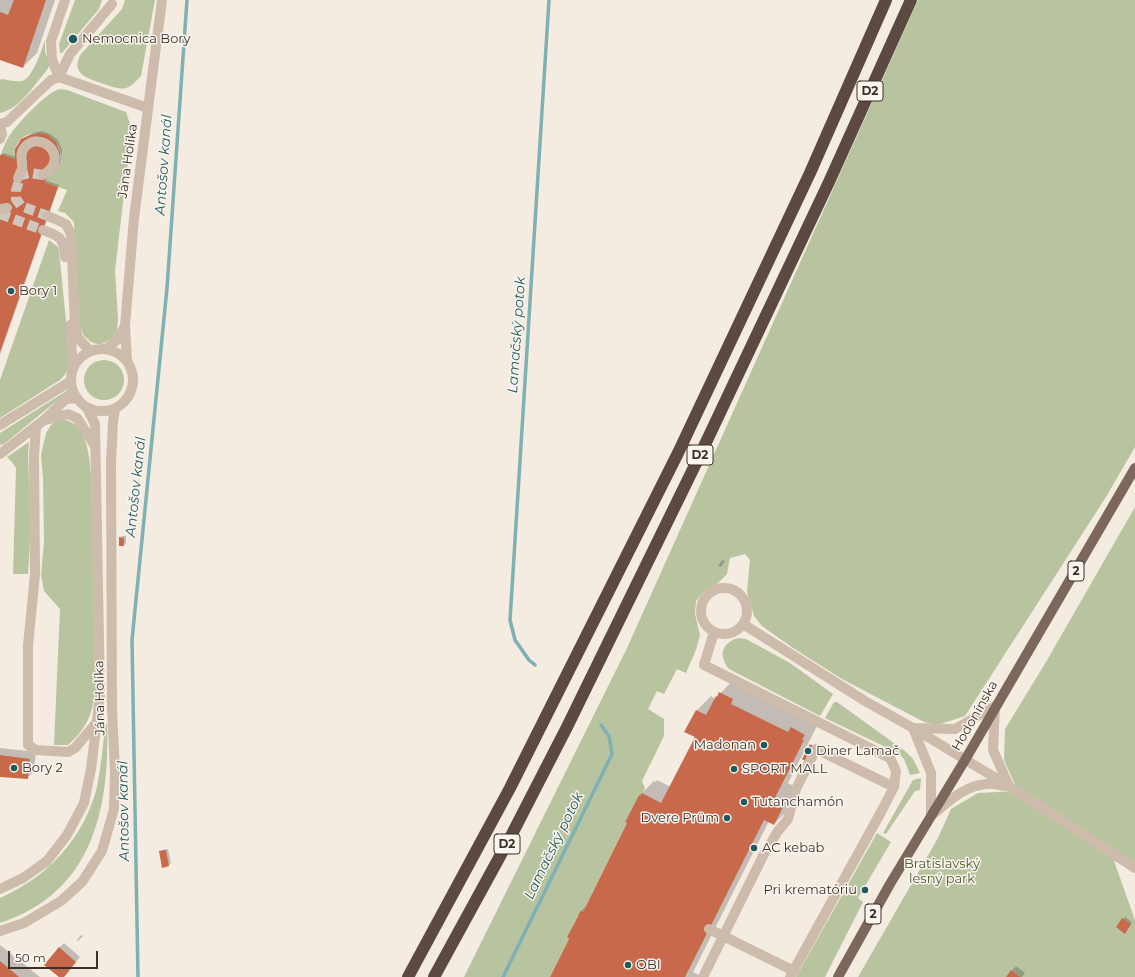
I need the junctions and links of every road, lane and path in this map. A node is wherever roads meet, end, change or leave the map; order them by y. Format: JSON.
{"nodes":[{"id":1,"x":65,"y":0,"type":"edge"},
{"id":2,"x":162,"y":0,"type":"edge"},
{"id":3,"x":886,"y":0,"type":"edge"},
{"id":4,"x":911,"y":0,"type":"edge"},
{"id":5,"x":112,"y":4,"type":"dead end"},
{"id":6,"x":59,"y":77,"type":"junction"},
{"id":7,"x":148,"y":108,"type":"junction"},
{"id":8,"x":0,"y":125,"type":"edge"},
{"id":9,"x":0,"y":139,"type":"edge"},
{"id":10,"x":43,"y":175,"type":"dead end"},
{"id":11,"x":18,"y":178,"type":"dead end"},
{"id":12,"x":48,"y":216,"type":"tunnel mouth"},
{"id":13,"x":43,"y":230,"type":"tunnel mouth"},
{"id":14,"x":125,"y":326,"type":"junction"},
{"id":15,"x":106,"y":349,"type":"junction"},
{"id":16,"x":90,"y":351,"type":"junction"},
{"id":17,"x":127,"y":360,"type":"junction"},
{"id":18,"x":73,"y":369,"type":"junction"},
{"id":19,"x":71,"y":381,"type":"junction"},
{"id":20,"x":77,"y":398,"type":"junction"},
{"id":21,"x":87,"y":408,"type":"junction"},
{"id":22,"x":115,"y":409,"type":"junction"},
{"id":23,"x":40,"y":423,"type":"junction"},
{"id":24,"x":0,"y":425,"type":"edge"},
{"id":25,"x":96,"y":448,"type":"junction"},
{"id":26,"x":0,"y":454,"type":"edge"},
{"id":27,"x":1135,"y":468,"type":"edge"},
{"id":28,"x":743,"y":624,"type":"junction"},
{"id":29,"x":714,"y":632,"type":"junction"},
{"id":30,"x":995,"y":706,"type":"junction"},
{"id":31,"x":98,"y":722,"type":"junction"},
{"id":32,"x":913,"y":728,"type":"junction"},
{"id":33,"x":965,"y":760,"type":"junction"},
{"id":34,"x":1008,"y":786,"type":"junction"},
{"id":35,"x":894,"y":788,"type":"junction"},
{"id":36,"x":931,"y":816,"type":"junction"},
{"id":37,"x":1135,"y":868,"type":"edge"},
{"id":38,"x":0,"y":889,"type":"edge"},
{"id":39,"x":709,"y":929,"type":"dead end"},
{"id":40,"x":0,"y":931,"type":"edge"},
{"id":41,"x":723,"y":936,"type":"junction"},
{"id":42,"x":792,"y":974,"type":"edge"},
{"id":43,"x":408,"y":977,"type":"edge"},
{"id":44,"x":434,"y":977,"type":"edge"},
{"id":45,"x":703,"y":977,"type":"edge"},
{"id":46,"x":838,"y":977,"type":"edge"}],
"edges":[{"from":1,"to":6,"type":"street"},
{"from":2,"to":7,"type":"street","name":"Jána Holíka"},
{"from":3,"to":43,"type":"highway","number":"D2"},
{"from":4,"to":44,"type":"highway","number":"D2"},
{"from":5,"to":6,"type":"street"},
{"from":6,"to":7,"type":"street"},
{"from":6,"to":8,"type":"street"},
{"from":7,"to":14,"type":"street","name":"Jána Holíka"},
{"from":8,"to":9,"type":"street"},
{"from":10,"to":11,"type":"street"},
{"from":12,"to":16,"type":"street"},
{"from":13,"to":18,"type":"street"},
{"from":14,"to":15,"type":"street","name":"Jána Holíka"},
{"from":14,"to":17,"type":"street","name":"Jána Holíka"},
{"from":15,"to":16,"type":"street"},
{"from":15,"to":17,"type":"street"},
{"from":16,"to":18,"type":"street"},
{"from":17,"to":22,"type":"street"},
{"from":18,"to":19,"type":"street"},
{"from":19,"to":20,"type":"street"},
{"from":19,"to":24,"type":"street"},
{"from":20,"to":21,"type":"street"},
{"from":20,"to":23,"type":"street"},
{"from":21,"to":22,"type":"street"},
{"from":21,"to":25,"type":"street","name":"Jána Holíka"},
{"from":22,"to":40,"type":"street","name":"Jána Holíka"},
{"from":23,"to":25,"type":"street"},
{"from":23,"to":26,"type":"street"},
{"from":23,"to":31,"type":"street"},
{"from":25,"to":31,"type":"street","name":"Jána Holíka"},
{"from":27,"to":30,"type":"main road","name":"Hodonínska","number":"2"},
{"from":28,"to":29,"type":"street"},
{"from":28,"to":29,"type":"street"},
{"from":28,"to":32,"type":"street"},
{"from":29,"to":35,"type":"street"},
{"from":30,"to":32,"type":"street"},
{"from":30,"to":33,"type":"main road","name":"Hodonínska","number":"2"},
{"from":30,"to":34,"type":"street"},
{"from":31,"to":38,"type":"street","name":"Jána Holíka"},
{"from":32,"to":33,"type":"street"},
{"from":32,"to":36,"type":"street"},
{"from":33,"to":34,"type":"street"},
{"from":33,"to":36,"type":"main road","name":"Hodonínska","number":"2"},
{"from":34,"to":36,"type":"street"},
{"from":34,"to":37,"type":"street"},
{"from":35,"to":41,"type":"street"},
{"from":35,"to":42,"type":"street"},
{"from":36,"to":46,"type":"main road","name":"Hodonínska","number":"2"},
{"from":39,"to":41,"type":"street"},
{"from":41,"to":42,"type":"street"},
{"from":41,"to":45,"type":"street"}]}
